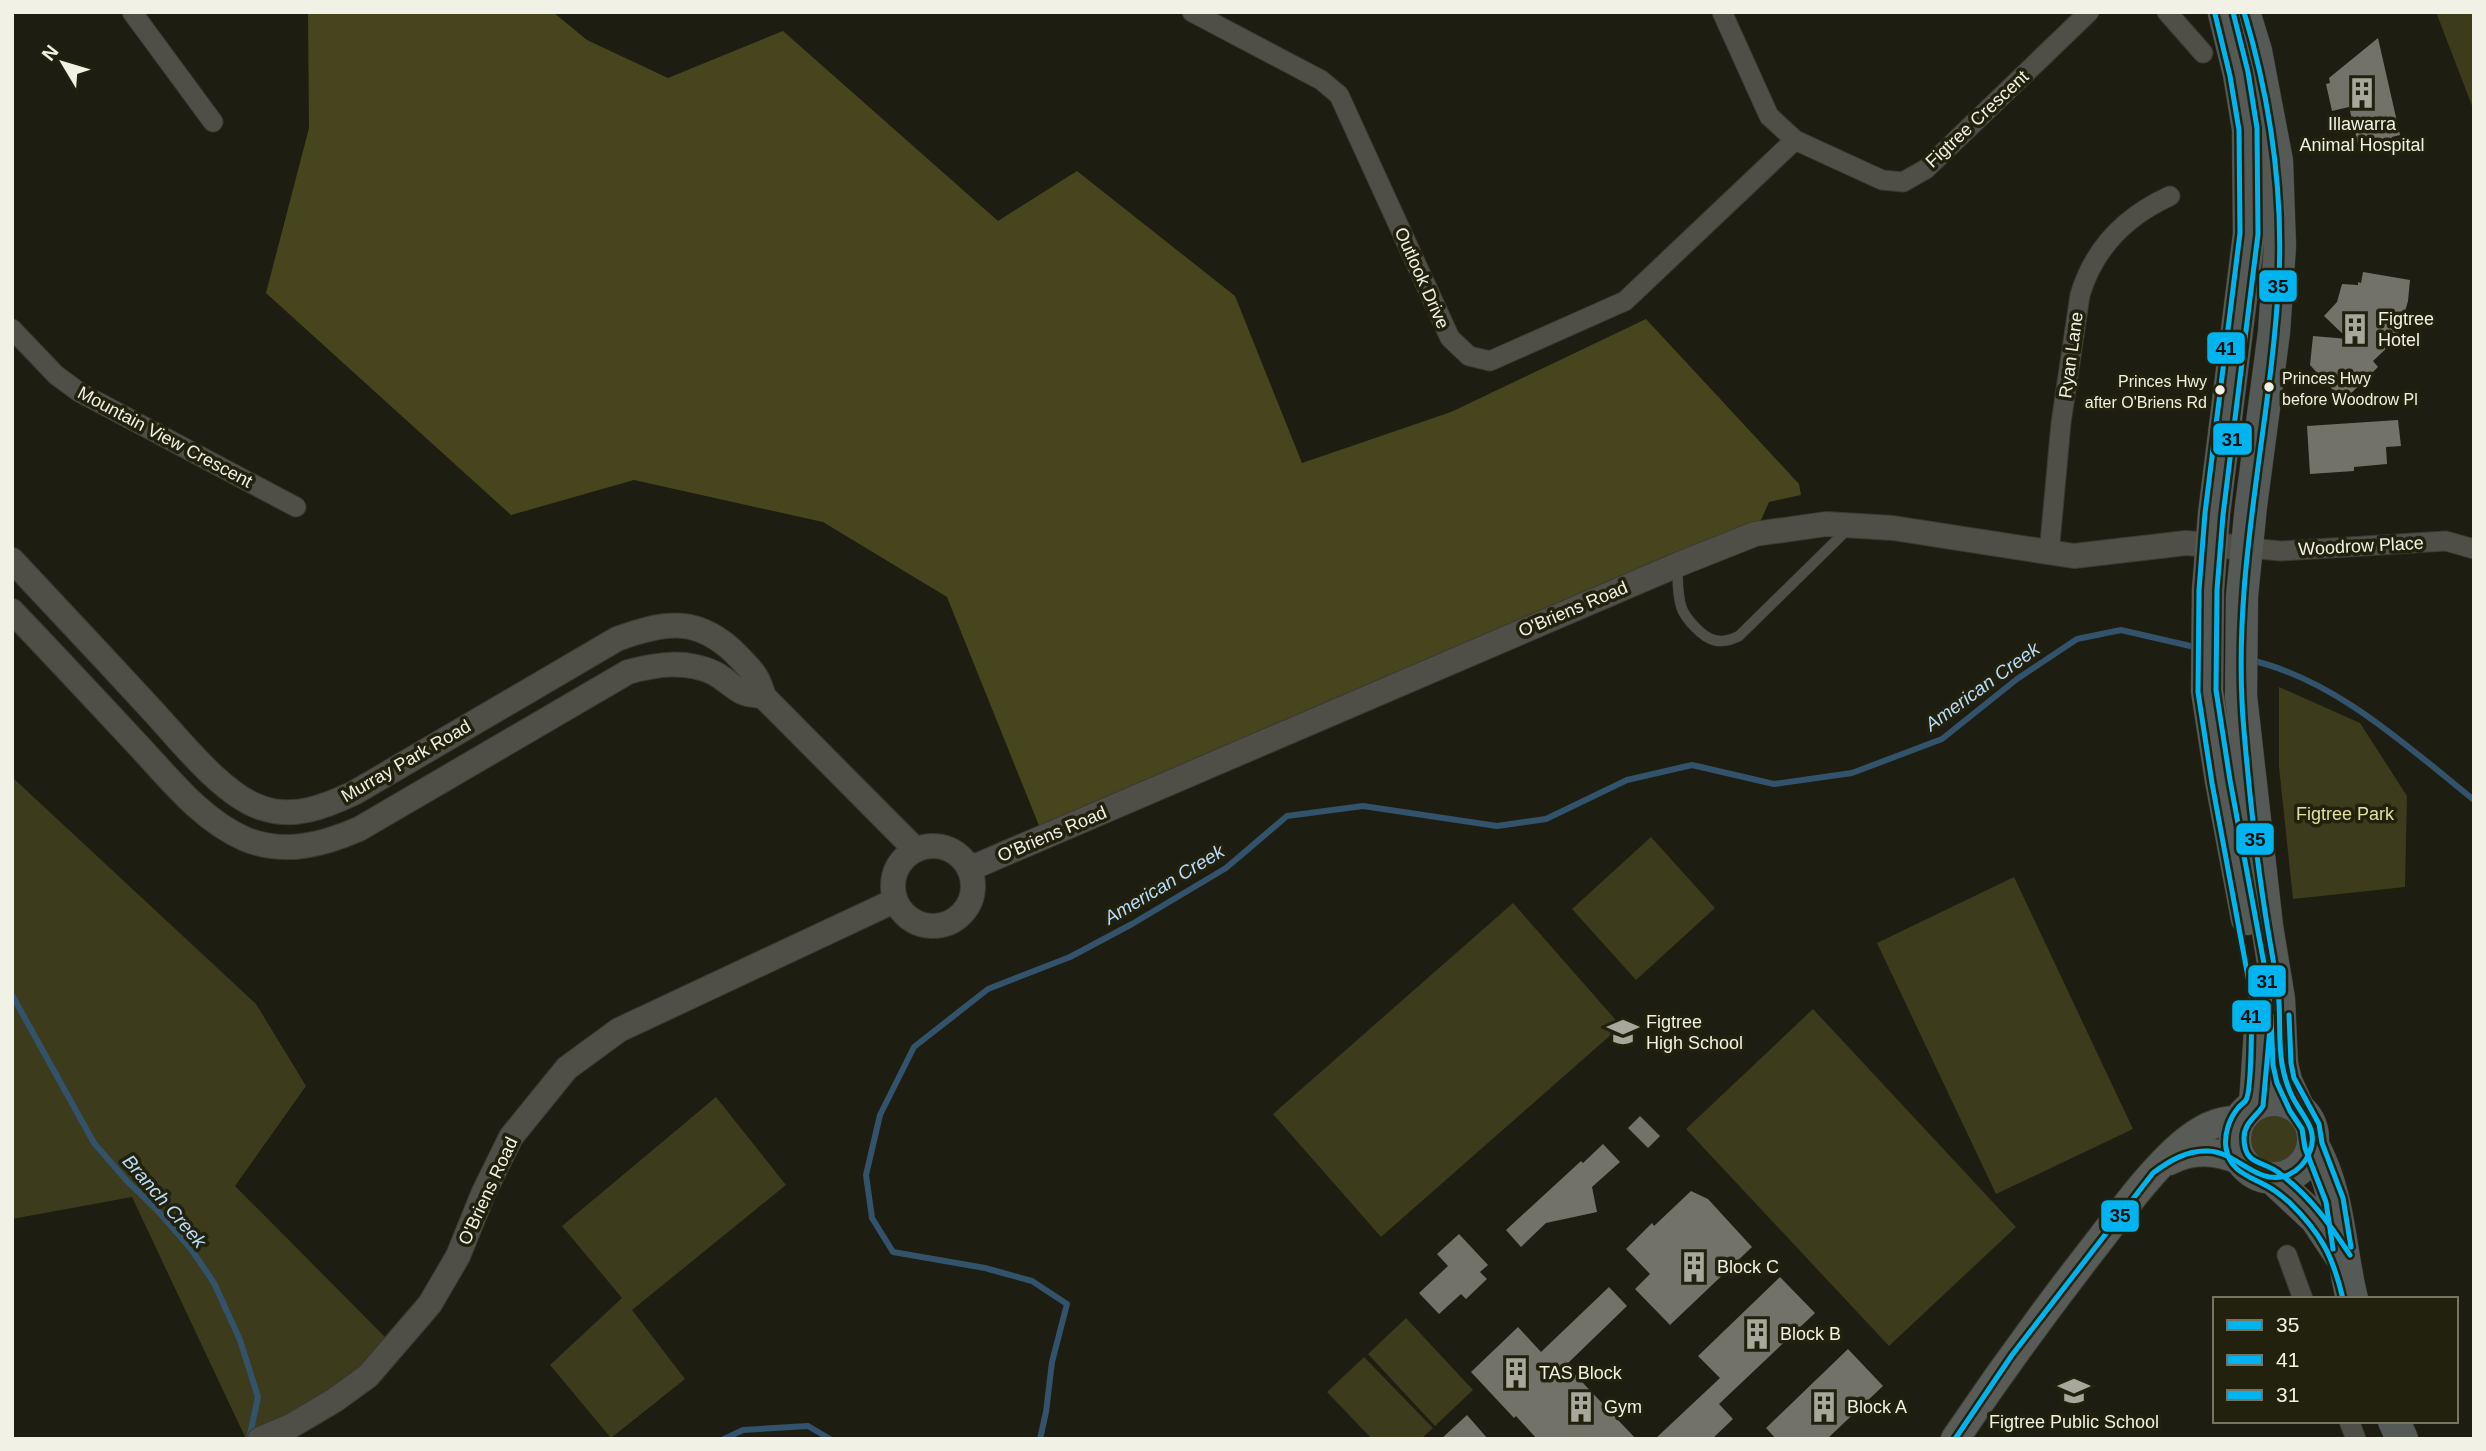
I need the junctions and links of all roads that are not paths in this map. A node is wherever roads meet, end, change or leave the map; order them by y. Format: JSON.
{"nodes":[{"id":1,"x":132,"y":12,"type":"edge"},
{"id":2,"x":1192,"y":12,"type":"edge"},
{"id":3,"x":1722,"y":12,"type":"edge"},
{"id":4,"x":2089,"y":12,"type":"edge"},
{"id":5,"x":2167,"y":12,"type":"edge"},
{"id":6,"x":2224,"y":12,"type":"edge"},
{"id":7,"x":2244,"y":12,"type":"edge"},
{"id":8,"x":2203,"y":53,"type":"dead end"},
{"id":9,"x":213,"y":122,"type":"dead end"},
{"id":10,"x":1795,"y":140,"type":"junction"},
{"id":11,"x":2170,"y":196,"type":"dead end"},
{"id":12,"x":12,"y":329,"type":"edge"},
{"id":13,"x":296,"y":507,"type":"dead end"},
{"id":14,"x":1852,"y":524,"type":"junction"},
{"id":15,"x":2212,"y":545,"type":"junction"},
{"id":16,"x":2247,"y":548,"type":"junction"},
{"id":17,"x":2474,"y":549,"type":"edge"},
{"id":18,"x":2049,"y":554,"type":"junction"},
{"id":19,"x":12,"y":560,"type":"edge"},
{"id":20,"x":1676,"y":565,"type":"junction"},
{"id":21,"x":12,"y":611,"type":"edge"},
{"id":22,"x":764,"y":697,"type":"junction"},
{"id":23,"x":243,"y":801,"type":"junction"},
{"id":24,"x":231,"y":832,"type":"junction"},
{"id":25,"x":916,"y":850,"type":"junction"},
{"id":26,"x":969,"y":869,"type":"junction"},
{"id":27,"x":894,"y":901,"type":"junction"},
{"id":28,"x":2298,"y":1107,"type":"junction"},
{"id":29,"x":2247,"y":1112,"type":"junction"},
{"id":30,"x":2313,"y":1145,"type":"junction"},
{"id":31,"x":2240,"y":1160,"type":"junction"},
{"id":32,"x":2160,"y":1165,"type":"junction"},
{"id":33,"x":2272,"y":1178,"type":"junction"},
{"id":34,"x":2287,"y":1255,"type":"dead end"},
{"id":35,"x":2343,"y":1259,"type":"junction"},
{"id":36,"x":2302,"y":1297,"type":"edge"},
{"id":37,"x":2352,"y":1297,"type":"edge"},
{"id":38,"x":2394,"y":1423,"type":"edge"},
{"id":39,"x":260,"y":1439,"type":"edge"},
{"id":40,"x":1955,"y":1439,"type":"edge"},
{"id":41,"x":2402,"y":1439,"type":"edge"}],
"edges":[{"from":1,"to":9,"type":"street"},
{"from":2,"to":10,"type":"street","name":"Outlook Drive"},
{"from":3,"to":10,"type":"street","name":"Figtree Crescent"},
{"from":4,"to":10,"type":"street","name":"Figtree Crescent"},
{"from":5,"to":8,"type":"street"},
{"from":6,"to":15,"type":"main road"},
{"from":7,"to":16,"type":"main road"},
{"from":11,"to":18,"type":"street","name":"Ryan Lane"},
{"from":12,"to":13,"type":"street","name":"Mountain View Crescent"},
{"from":14,"to":18,"type":"street","name":"O'Briens Road"},
{"from":14,"to":20,"type":"street","name":"O'Briens Road"},
{"from":14,"to":20,"type":"lane"},
{"from":15,"to":16,"type":"street","name":"O'Briens Road"},
{"from":15,"to":18,"type":"street","name":"O'Briens Road"},
{"from":15,"to":29,"type":"main road"},
{"from":16,"to":17,"type":"street","name":"Woodrow Place"},
{"from":16,"to":28,"type":"main road"},
{"from":19,"to":23,"type":"street","name":"Murray Park Road"},
{"from":20,"to":26,"type":"street","name":"O'Briens Road"},
{"from":21,"to":24,"type":"street","name":"Murray Park Road"},
{"from":22,"to":23,"type":"street","name":"Murray Park Road"},
{"from":22,"to":24,"type":"street","name":"Murray Park Road"},
{"from":22,"to":25,"type":"street","name":"Murray Park Road"},
{"from":23,"to":24,"type":"street"},
{"from":25,"to":26,"type":"street"},
{"from":25,"to":27,"type":"street"},
{"from":26,"to":27,"type":"street"},
{"from":27,"to":39,"type":"street","name":"O'Briens Road"},
{"from":28,"to":29,"type":"main road"},
{"from":28,"to":30,"type":"main road"},
{"from":29,"to":31,"type":"main road"},
{"from":29,"to":32,"type":"main road"},
{"from":30,"to":33,"type":"main road"},
{"from":30,"to":35,"type":"main road"},
{"from":31,"to":32,"type":"main road"},
{"from":31,"to":33,"type":"main road"},
{"from":32,"to":40,"type":"main road"},
{"from":33,"to":35,"type":"main road"},
{"from":34,"to":36,"type":"street"},
{"from":35,"to":37,"type":"main road"},
{"from":38,"to":41,"type":"main road"}]}
